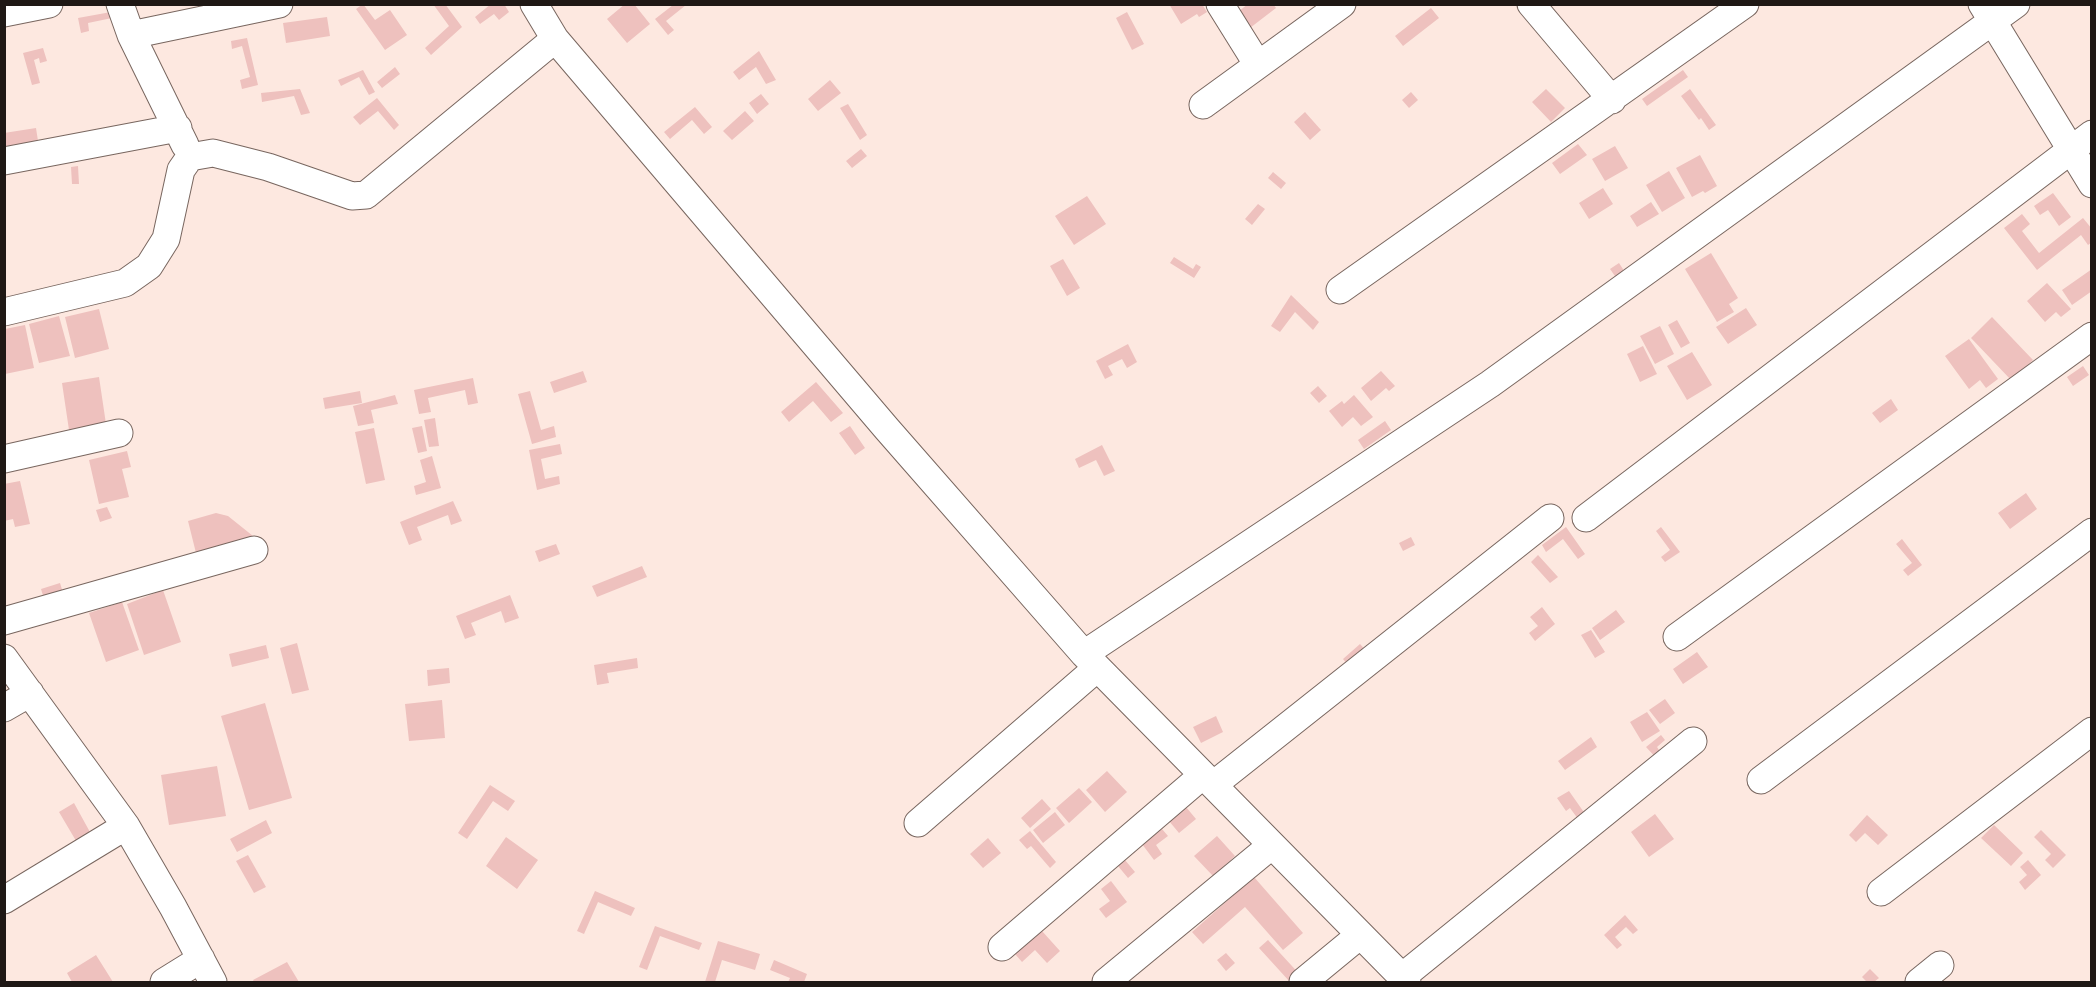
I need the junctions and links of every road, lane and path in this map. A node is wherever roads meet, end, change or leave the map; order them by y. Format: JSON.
{"nodes":[{"id":1,"x":49,"y":4,"type":"edge"},
{"id":2,"x":120,"y":4,"type":"edge"},
{"id":3,"x":279,"y":4,"type":"edge"},
{"id":4,"x":534,"y":4,"type":"edge"},
{"id":5,"x":1220,"y":4,"type":"edge"},
{"id":6,"x":1342,"y":4,"type":"edge"},
{"id":7,"x":1531,"y":4,"type":"edge"},
{"id":8,"x":1745,"y":4,"type":"edge"},
{"id":9,"x":2016,"y":4,"type":"edge"},
{"id":10,"x":4,"y":13,"type":"edge"},
{"id":11,"x":1987,"y":13,"type":"edge"},
{"id":12,"x":131,"y":35,"type":"junction"},
{"id":13,"x":555,"y":39,"type":"junction"},
{"id":14,"x":1258,"y":65,"type":"junction"},
{"id":15,"x":1612,"y":100,"type":"junction"},
{"id":16,"x":1203,"y":105,"type":"dead end"},
{"id":17,"x":178,"y":129,"type":"junction"},
{"id":18,"x":2081,"y":141,"type":"edge"},
{"id":19,"x":190,"y":157,"type":"junction"},
{"id":20,"x":4,"y":161,"type":"edge"},
{"id":21,"x":2091,"y":184,"type":"edge"},
{"id":22,"x":1340,"y":290,"type":"dead end"},
{"id":23,"x":4,"y":312,"type":"edge"},
{"id":24,"x":2091,"y":336,"type":"edge"},
{"id":25,"x":119,"y":433,"type":"dead end"},
{"id":26,"x":4,"y":459,"type":"edge"},
{"id":27,"x":1586,"y":518,"type":"dead end"},
{"id":28,"x":1550,"y":519,"type":"dead end"},
{"id":29,"x":2091,"y":532,"type":"edge"},
{"id":30,"x":254,"y":550,"type":"dead end"},
{"id":31,"x":4,"y":621,"type":"edge"},
{"id":32,"x":1677,"y":637,"type":"dead end"},
{"id":33,"x":4,"y":658,"type":"edge"},
{"id":34,"x":1091,"y":661,"type":"junction"},
{"id":35,"x":30,"y":693,"type":"junction"},
{"id":36,"x":4,"y":708,"type":"edge"},
{"id":37,"x":2091,"y":731,"type":"edge"},
{"id":38,"x":1693,"y":741,"type":"dead end"},
{"id":39,"x":1208,"y":780,"type":"junction"},
{"id":40,"x":1761,"y":780,"type":"dead end"},
{"id":41,"x":918,"y":823,"type":"dead end"},
{"id":42,"x":126,"y":826,"type":"junction"},
{"id":43,"x":1272,"y":845,"type":"junction"},
{"id":44,"x":1881,"y":892,"type":"dead end"},
{"id":45,"x":4,"y":900,"type":"edge"},
{"id":46,"x":1360,"y":935,"type":"junction"},
{"id":47,"x":1002,"y":947,"type":"dead end"},
{"id":48,"x":201,"y":959,"type":"junction"},
{"id":49,"x":1940,"y":965,"type":"dead end"},
{"id":50,"x":1405,"y":980,"type":"edge"},
{"id":51,"x":164,"y":982,"type":"edge"},
{"id":52,"x":213,"y":982,"type":"edge"},
{"id":53,"x":1106,"y":982,"type":"edge"},
{"id":54,"x":1303,"y":982,"type":"edge"},
{"id":55,"x":1919,"y":982,"type":"edge"}],
"edges":[{"from":1,"to":10,"type":"street"},
{"from":2,"to":12,"type":"street"},
{"from":3,"to":12,"type":"street"},
{"from":4,"to":13,"type":"street"},
{"from":5,"to":14,"type":"street"},
{"from":6,"to":14,"type":"street"},
{"from":7,"to":15,"type":"street"},
{"from":8,"to":15,"type":"street"},
{"from":9,"to":11,"type":"street"},
{"from":11,"to":18,"type":"street"},
{"from":11,"to":34,"type":"street"},
{"from":12,"to":17,"type":"street"},
{"from":13,"to":19,"type":"street"},
{"from":13,"to":34,"type":"street"},
{"from":14,"to":16,"type":"street"},
{"from":15,"to":22,"type":"street"},
{"from":17,"to":19,"type":"street"},
{"from":17,"to":20,"type":"street"},
{"from":18,"to":21,"type":"street"},
{"from":18,"to":27,"type":"street"},
{"from":19,"to":23,"type":"street"},
{"from":24,"to":32,"type":"street"},
{"from":25,"to":26,"type":"street"},
{"from":28,"to":39,"type":"street"},
{"from":29,"to":40,"type":"street"},
{"from":30,"to":31,"type":"street"},
{"from":33,"to":35,"type":"street"},
{"from":34,"to":39,"type":"street"},
{"from":34,"to":41,"type":"street"},
{"from":35,"to":36,"type":"street"},
{"from":35,"to":42,"type":"street"},
{"from":37,"to":44,"type":"street"},
{"from":38,"to":50,"type":"street"},
{"from":39,"to":43,"type":"street"},
{"from":39,"to":47,"type":"street"},
{"from":42,"to":45,"type":"street"},
{"from":42,"to":48,"type":"street"},
{"from":43,"to":46,"type":"street"},
{"from":43,"to":53,"type":"street"},
{"from":46,"to":50,"type":"street"},
{"from":46,"to":54,"type":"street"},
{"from":48,"to":51,"type":"street"},
{"from":48,"to":52,"type":"street"},
{"from":49,"to":55,"type":"street"}]}
